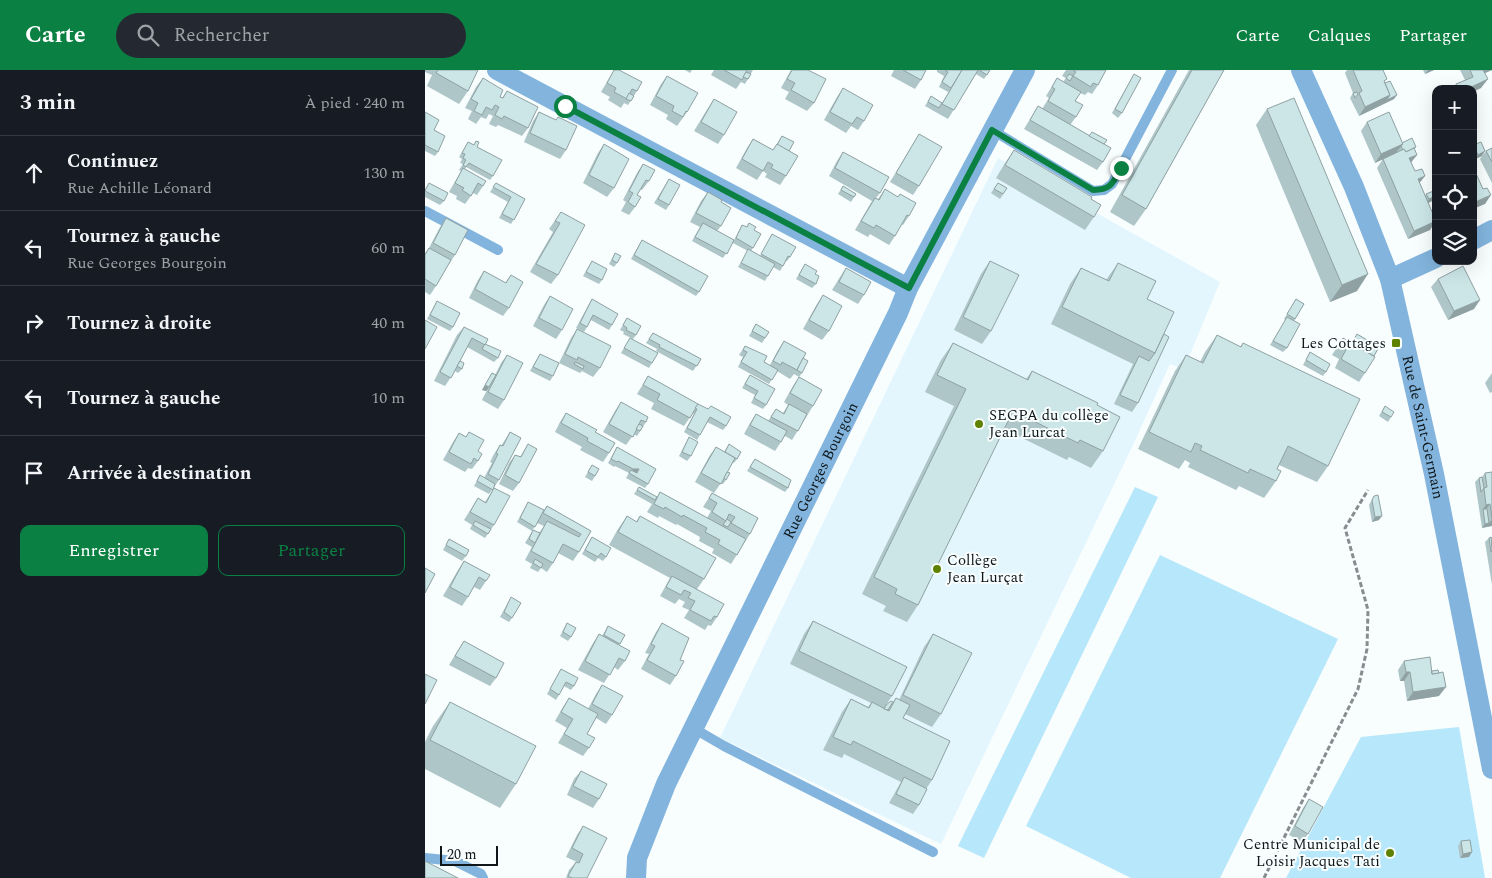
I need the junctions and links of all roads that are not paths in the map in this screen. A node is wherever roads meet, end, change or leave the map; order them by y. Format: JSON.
{"nodes":[{"id":1,"x":497,"y":70,"type":"edge"},
{"id":2,"x":1025,"y":70,"type":"edge"},
{"id":3,"x":1172,"y":70,"type":"edge"},
{"id":4,"x":1301,"y":70,"type":"edge"},
{"id":5,"x":992,"y":130,"type":"junction"},
{"id":6,"x":425,"y":211,"type":"edge"},
{"id":7,"x":1492,"y":230,"type":"edge"},
{"id":8,"x":1477,"y":238,"type":"edge"},
{"id":9,"x":498,"y":250,"type":"dead end"},
{"id":10,"x":1432,"y":260,"type":"edge"},
{"id":11,"x":1391,"y":279,"type":"junction"},
{"id":12,"x":909,"y":288,"type":"junction"},
{"id":13,"x":693,"y":728,"type":"junction"},
{"id":14,"x":1492,"y":769,"type":"edge"},
{"id":15,"x":933,"y":852,"type":"dead end"},
{"id":16,"x":425,"y":858,"type":"edge"},
{"id":17,"x":483,"y":878,"type":"edge"},
{"id":18,"x":636,"y":878,"type":"edge"}],
"edges":[{"from":1,"to":12,"type":"street"},
{"from":2,"to":5,"type":"street","name":"Rue Georges Bourgoin"},
{"from":3,"to":5,"type":"lane"},
{"from":4,"to":11,"type":"street","name":"Rue de Saint-Germain"},
{"from":5,"to":12,"type":"street","name":"Rue Georges Bourgoin"},
{"from":6,"to":9,"type":"lane"},
{"from":7,"to":8,"type":"street"},
{"from":10,"to":11,"type":"street"},
{"from":11,"to":14,"type":"street","name":"Rue de Saint-Germain"},
{"from":12,"to":13,"type":"street","name":"Rue Georges Bourgoin"},
{"from":13,"to":15,"type":"lane"},
{"from":13,"to":18,"type":"street","name":"Rue Georges Bourgoin"},
{"from":16,"to":17,"type":"lane"}]}
